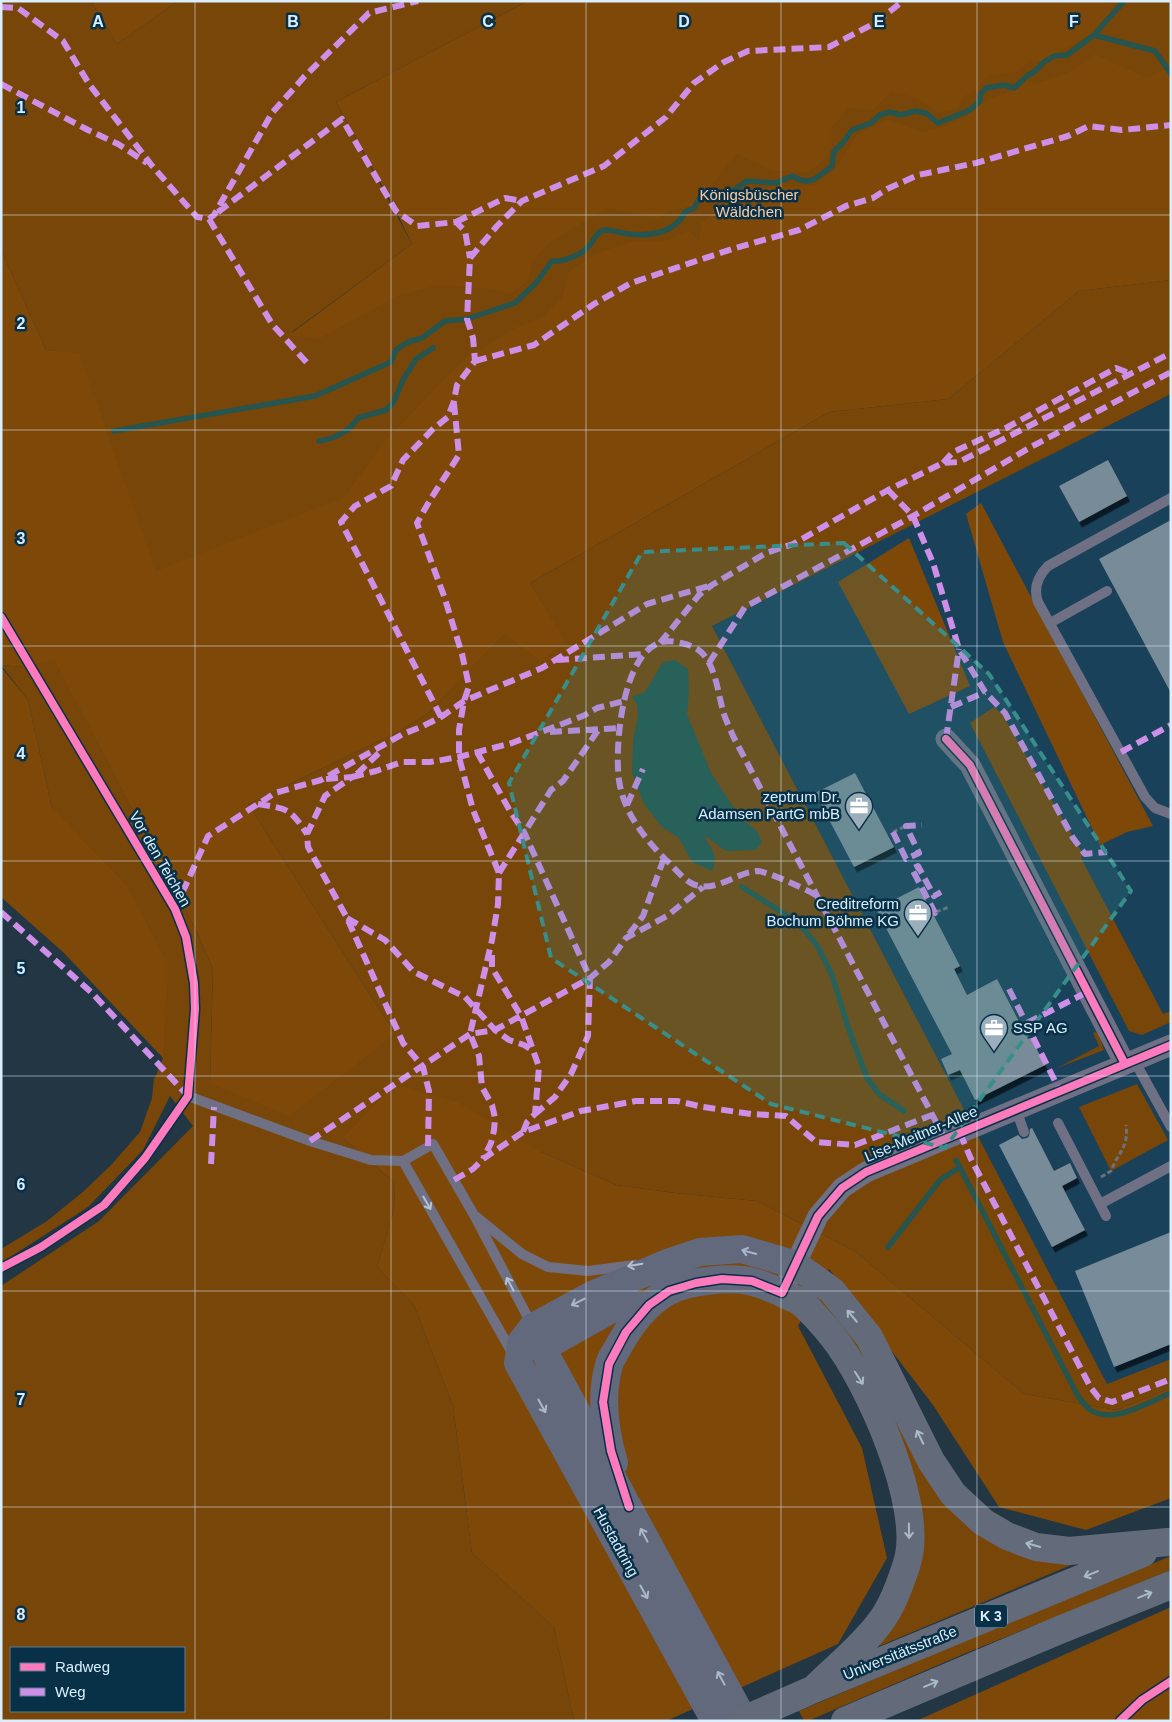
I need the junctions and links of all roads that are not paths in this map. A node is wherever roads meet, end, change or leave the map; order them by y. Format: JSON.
{"nodes":[{"id":1,"x":1171,"y":498,"type":"edge"},
{"id":2,"x":1107,"y":591,"type":"dead end"},
{"id":3,"x":1,"y":617,"type":"edge"},
{"id":4,"x":1050,"y":623,"type":"junction"},
{"id":5,"x":946,"y":738,"type":"dead end"},
{"id":6,"x":1171,"y":814,"type":"edge"},
{"id":7,"x":1171,"y":1045,"type":"edge"},
{"id":8,"x":1130,"y":1062,"type":"junction"},
{"id":9,"x":188,"y":1096,"type":"junction"},
{"id":10,"x":1016,"y":1109,"type":"junction"},
{"id":11,"x":1058,"y":1123,"type":"dead end"},
{"id":12,"x":1171,"y":1127,"type":"edge"},
{"id":13,"x":1024,"y":1132,"type":"dead end"},
{"id":14,"x":403,"y":1161,"type":"junction"},
{"id":15,"x":1171,"y":1166,"type":"edge"},
{"id":16,"x":1100,"y":1204,"type":"junction"},
{"id":17,"x":474,"y":1215,"type":"junction"},
{"id":18,"x":1106,"y":1216,"type":"dead end"},
{"id":19,"x":700,"y":1252,"type":"junction"},
{"id":20,"x":796,"y":1265,"type":"junction"},
{"id":21,"x":1,"y":1268,"type":"edge"},
{"id":22,"x":782,"y":1293,"type":"junction"},
{"id":23,"x":649,"y":1305,"type":"junction"},
{"id":24,"x":537,"y":1338,"type":"junction"},
{"id":25,"x":518,"y":1363,"type":"junction"},
{"id":26,"x":629,"y":1507,"type":"junction"},
{"id":27,"x":1169,"y":1542,"type":"edge"},
{"id":28,"x":1171,"y":1585,"type":"edge"},
{"id":29,"x":804,"y":1693,"type":"junction"},
{"id":30,"x":715,"y":1721,"type":"edge"},
{"id":31,"x":742,"y":1721,"type":"edge"},
{"id":32,"x":845,"y":1721,"type":"edge"}],
"edges":[{"from":1,"to":4,"type":"lane"},
{"from":2,"to":4,"type":"lane"},
{"from":3,"to":9,"type":"lane","name":"Vor den Teichen"},
{"from":4,"to":6,"type":"lane"},
{"from":5,"to":8,"type":"street"},
{"from":7,"to":8,"type":"street","name":"Lise-Meitner-Allee"},
{"from":8,"to":10,"type":"street","name":"Lise-Meitner-Allee"},
{"from":8,"to":12,"type":"lane"},
{"from":9,"to":14,"type":"lane"},
{"from":9,"to":21,"type":"lane"},
{"from":10,"to":13,"type":"lane"},
{"from":10,"to":20,"type":"street","name":"Lise-Meitner-Allee"},
{"from":11,"to":16,"type":"lane"},
{"from":14,"to":17,"type":"lane","name":"Hustadtring"},
{"from":14,"to":25,"type":"lane","name":"Hustadtring","one_way":true},
{"from":15,"to":16,"type":"lane"},
{"from":16,"to":18,"type":"lane"},
{"from":19,"to":17,"type":"lane","name":"Hustadtring","one_way":true},
{"from":24,"to":17,"type":"lane","name":"Hustadtring","one_way":true},
{"from":20,"to":19,"type":"street","name":"Hustadtring","one_way":true},
{"from":19,"to":24,"type":"street","name":"Hustadtring","one_way":true},
{"from":20,"to":22,"type":"street","name":"Lise-Meitner-Allee"},
{"from":27,"to":20,"type":"highway","one_way":true},
{"from":22,"to":23,"type":"street","name":"Hustadtring"},
{"from":22,"to":29,"type":"highway","one_way":true},
{"from":23,"to":24,"type":"street","name":"Hustadtring"},
{"from":23,"to":26,"type":"street","name":"Hustadtring"},
{"from":24,"to":25,"type":"street","name":"Hustadtring"},
{"from":24,"to":26,"type":"street","name":"Hustadtring"},
{"from":25,"to":30,"type":"street","name":"Hustadtring","one_way":true},
{"from":31,"to":26,"type":"street","name":"Hustadtring","one_way":true},
{"from":27,"to":29,"type":"highway","name":"Universitätsstraße","number":"K 3","one_way":true},
{"from":32,"to":28,"type":"highway","number":"K 3","one_way":true},
{"from":29,"to":31,"type":"highway","name":"Universitätsstraße","number":"K 3"}]}
